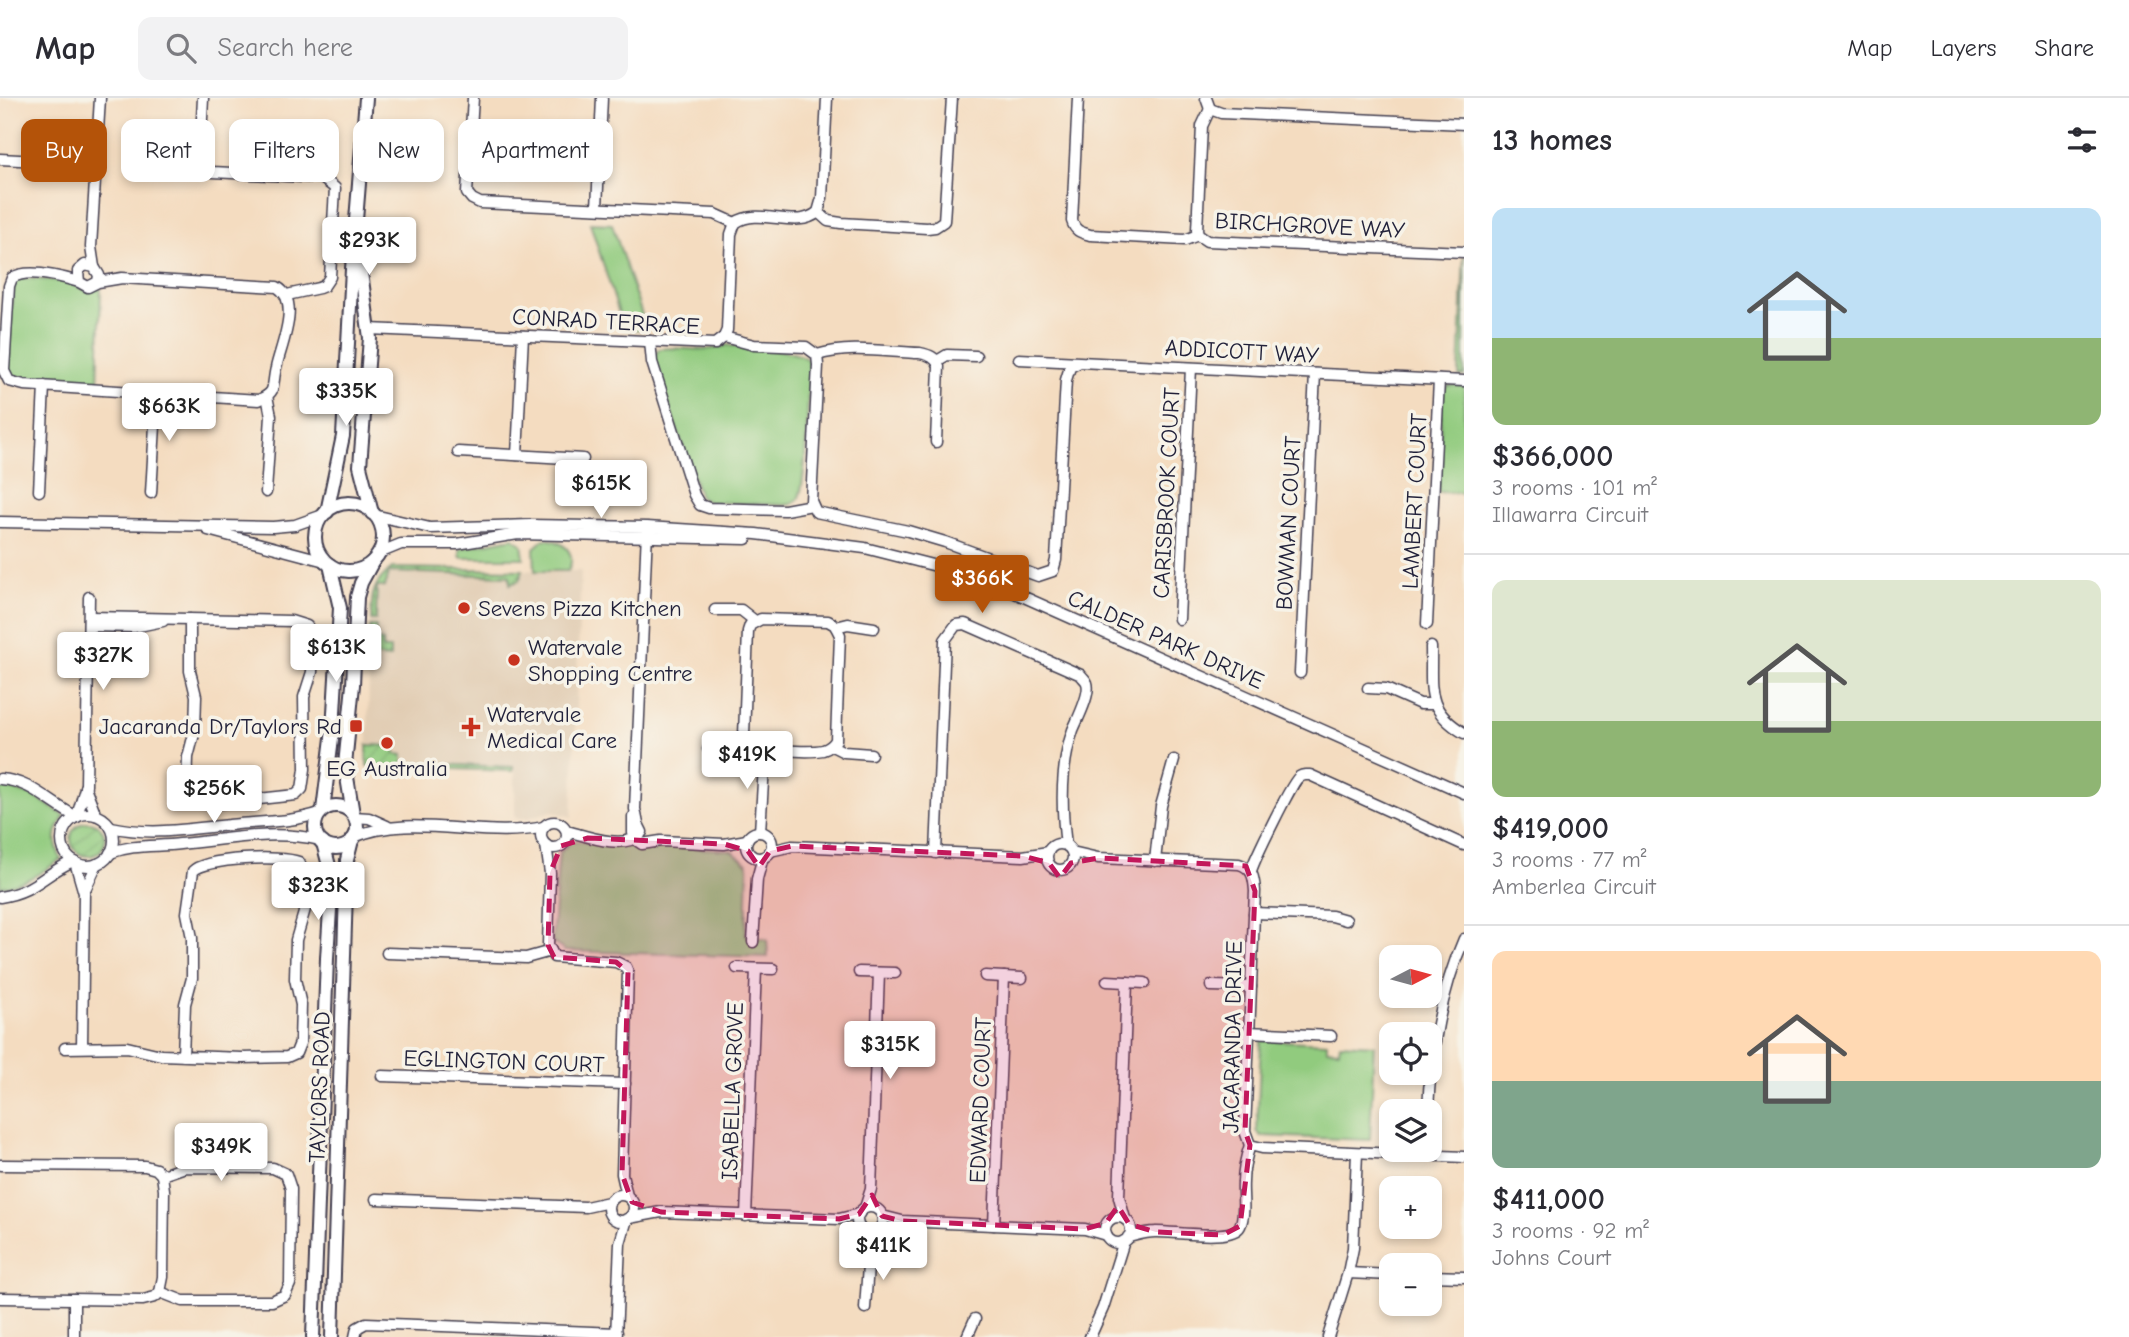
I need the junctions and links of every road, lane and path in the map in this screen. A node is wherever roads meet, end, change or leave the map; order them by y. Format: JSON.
{"nodes":[{"id":1,"x":100,"y":98,"type":"edge"},
{"id":2,"x":203,"y":98,"type":"edge"},
{"id":3,"x":366,"y":98,"type":"edge"},
{"id":4,"x":473,"y":98,"type":"edge"},
{"id":5,"x":602,"y":98,"type":"edge"},
{"id":6,"x":827,"y":98,"type":"edge"},
{"id":7,"x":952,"y":98,"type":"edge"},
{"id":8,"x":1078,"y":98,"type":"edge"},
{"id":9,"x":1206,"y":98,"type":"edge"},
{"id":10,"x":1210,"y":109,"type":"junction"},
{"id":11,"x":99,"y":119,"type":"edge"},
{"id":12,"x":202,"y":119,"type":"edge"},
{"id":13,"x":1464,"y":124,"type":"edge"},
{"id":14,"x":0,"y":159,"type":"edge"},
{"id":15,"x":21,"y":160,"type":"edge"},
{"id":16,"x":215,"y":172,"type":"edge"},
{"id":17,"x":95,"y":182,"type":"edge"},
{"id":18,"x":597,"y":208,"type":"junction"},
{"id":19,"x":818,"y":212,"type":"junction"},
{"id":20,"x":358,"y":223,"type":"junction"},
{"id":21,"x":735,"y":223,"type":"junction"},
{"id":22,"x":1198,"y":234,"type":"junction"},
{"id":23,"x":91,"y":247,"type":"junction"},
{"id":24,"x":1464,"y":253,"type":"edge"},
{"id":25,"x":80,"y":273,"type":"junction"},
{"id":26,"x":97,"y":273,"type":"junction"},
{"id":27,"x":287,"y":295,"type":"junction"},
{"id":28,"x":4,"y":318,"type":"edge"},
{"id":29,"x":349,"y":328,"type":"junction"},
{"id":30,"x":369,"y":329,"type":"junction"},
{"id":31,"x":523,"y":336,"type":"junction"},
{"id":32,"x":724,"y":337,"type":"junction"},
{"id":33,"x":3,"y":338,"type":"edge"},
{"id":34,"x":650,"y":341,"type":"junction"},
{"id":35,"x":817,"y":355,"type":"junction"},
{"id":36,"x":976,"y":356,"type":"dead end"},
{"id":37,"x":1018,"y":359,"type":"dead end"},
{"id":38,"x":937,"y":361,"type":"junction"},
{"id":39,"x":1078,"y":363,"type":"junction"},
{"id":40,"x":1191,"y":368,"type":"junction"},
{"id":41,"x":1315,"y":374,"type":"junction"},
{"id":42,"x":1439,"y":380,"type":"junction"},
{"id":43,"x":1464,"y":381,"type":"edge"},
{"id":44,"x":44,"y":386,"type":"junction"},
{"id":45,"x":157,"y":392,"type":"junction"},
{"id":46,"x":267,"y":396,"type":"junction"},
{"id":47,"x":936,"y":442,"type":"dead end"},
{"id":48,"x":458,"y":452,"type":"dead end"},
{"id":49,"x":517,"y":455,"type":"junction"},
{"id":50,"x":583,"y":459,"type":"dead end"},
{"id":51,"x":39,"y":491,"type":"dead end"},
{"id":52,"x":265,"y":492,"type":"dead end"},
{"id":53,"x":151,"y":493,"type":"dead end"},
{"id":54,"x":812,"y":505,"type":"junction"},
{"id":55,"x":325,"y":514,"type":"junction"},
{"id":56,"x":373,"y":514,"type":"junction"},
{"id":57,"x":0,"y":522,"type":"edge"},
{"id":58,"x":183,"y":525,"type":"junction"},
{"id":59,"x":530,"y":530,"type":"junction"},
{"id":60,"x":647,"y":532,"type":"junction"},
{"id":61,"x":376,"y":557,"type":"junction"},
{"id":62,"x":327,"y":563,"type":"junction"},
{"id":63,"x":89,"y":597,"type":"dead end"},
{"id":64,"x":715,"y":610,"type":"dead end"},
{"id":65,"x":190,"y":619,"type":"junction"},
{"id":66,"x":1179,"y":619,"type":"dead end"},
{"id":67,"x":755,"y":621,"type":"junction"},
{"id":68,"x":89,"y":622,"type":"junction"},
{"id":69,"x":1427,"y":624,"type":"dead end"},
{"id":70,"x":836,"y":627,"type":"junction"},
{"id":71,"x":874,"y":628,"type":"dead end"},
{"id":72,"x":1431,"y":647,"type":"dead end"},
{"id":73,"x":1300,"y":673,"type":"dead end"},
{"id":74,"x":1368,"y":688,"type":"dead end"},
{"id":75,"x":1434,"y":704,"type":"junction"},
{"id":76,"x":1464,"y":733,"type":"edge"},
{"id":77,"x":746,"y":742,"type":"junction"},
{"id":78,"x":832,"y":746,"type":"junction"},
{"id":79,"x":708,"y":749,"type":"dead end"},
{"id":80,"x":765,"y":749,"type":"junction"},
{"id":81,"x":871,"y":754,"type":"dead end"},
{"id":82,"x":1174,"y":760,"type":"dead end"},
{"id":83,"x":0,"y":779,"type":"edge"},
{"id":84,"x":85,"y":787,"type":"junction"},
{"id":85,"x":1464,"y":793,"type":"edge"},
{"id":86,"x":322,"y":812,"type":"junction"},
{"id":87,"x":96,"y":815,"type":"junction"},
{"id":88,"x":354,"y":816,"type":"junction"},
{"id":89,"x":77,"y":817,"type":"junction"},
{"id":90,"x":387,"y":826,"type":"junction"},
{"id":91,"x":111,"y":827,"type":"junction"},
{"id":92,"x":544,"y":827,"type":"junction"},
{"id":93,"x":566,"y":831,"type":"junction"},
{"id":94,"x":520,"y":832,"type":"junction"},
{"id":95,"x":760,"y":832,"type":"junction"},
{"id":96,"x":637,"y":835,"type":"junction"},
{"id":97,"x":353,"y":838,"type":"junction"},
{"id":98,"x":588,"y":838,"type":"junction"},
{"id":99,"x":747,"y":840,"type":"junction"},
{"id":100,"x":322,"y":841,"type":"junction"},
{"id":101,"x":552,"y":844,"type":"junction"},
{"id":102,"x":724,"y":844,"type":"junction"},
{"id":103,"x":1464,"y":845,"type":"edge"},
{"id":104,"x":761,"y":851,"type":"junction"},
{"id":105,"x":1063,"y":851,"type":"junction"},
{"id":106,"x":110,"y":853,"type":"junction"},
{"id":107,"x":936,"y":853,"type":"junction"},
{"id":108,"x":1023,"y":856,"type":"junction"},
{"id":109,"x":74,"y":861,"type":"junction"},
{"id":110,"x":1155,"y":861,"type":"junction"},
{"id":111,"x":1049,"y":863,"type":"junction"},
{"id":112,"x":97,"y":864,"type":"junction"},
{"id":113,"x":1251,"y":871,"type":"junction"},
{"id":114,"x":84,"y":893,"type":"junction"},
{"id":115,"x":0,"y":897,"type":"edge"},
{"id":116,"x":1254,"y":913,"type":"junction"},
{"id":117,"x":1346,"y":920,"type":"dead end"},
{"id":118,"x":1464,"y":939,"type":"edge"},
{"id":119,"x":753,"y":942,"type":"dead end"},
{"id":120,"x":551,"y":951,"type":"junction"},
{"id":121,"x":387,"y":953,"type":"dead end"},
{"id":122,"x":737,"y":968,"type":"dead end"},
{"id":123,"x":756,"y":969,"type":"junction"},
{"id":124,"x":773,"y":969,"type":"dead end"},
{"id":125,"x":859,"y":972,"type":"dead end"},
{"id":126,"x":878,"y":972,"type":"junction"},
{"id":127,"x":895,"y":973,"type":"dead end"},
{"id":128,"x":985,"y":976,"type":"dead end"},
{"id":129,"x":1004,"y":977,"type":"junction"},
{"id":130,"x":1022,"y":978,"type":"dead end"},
{"id":131,"x":1108,"y":981,"type":"dead end"},
{"id":132,"x":1127,"y":982,"type":"junction"},
{"id":133,"x":1145,"y":983,"type":"dead end"},
{"id":134,"x":1210,"y":986,"type":"dead end"},
{"id":135,"x":1251,"y":987,"type":"junction"},
{"id":136,"x":1248,"y":1032,"type":"junction"},
{"id":137,"x":1331,"y":1036,"type":"dead end"},
{"id":138,"x":65,"y":1048,"type":"dead end"},
{"id":139,"x":82,"y":1048,"type":"junction"},
{"id":140,"x":183,"y":1056,"type":"junction"},
{"id":141,"x":382,"y":1076,"type":"dead end"},
{"id":142,"x":625,"y":1084,"type":"junction"},
{"id":143,"x":1428,"y":1099,"type":"edge"},
{"id":144,"x":1250,"y":1145,"type":"junction"},
{"id":145,"x":1357,"y":1153,"type":"junction"},
{"id":146,"x":1379,"y":1153,"type":"edge"},
{"id":147,"x":1442,"y":1155,"type":"edge"},
{"id":148,"x":1464,"y":1157,"type":"edge"},
{"id":149,"x":0,"y":1165,"type":"edge"},
{"id":150,"x":622,"y":1174,"type":"junction"},
{"id":151,"x":162,"y":1175,"type":"junction"},
{"id":152,"x":1119,"y":1197,"type":"junction"},
{"id":153,"x":376,"y":1199,"type":"dead end"},
{"id":154,"x":629,"y":1199,"type":"junction"},
{"id":155,"x":612,"y":1208,"type":"junction"},
{"id":156,"x":661,"y":1212,"type":"junction"},
{"id":157,"x":746,"y":1216,"type":"junction"},
{"id":158,"x":873,"y":1217,"type":"junction"},
{"id":159,"x":628,"y":1219,"type":"junction"},
{"id":160,"x":839,"y":1219,"type":"junction"},
{"id":161,"x":1109,"y":1221,"type":"junction"},
{"id":162,"x":1127,"y":1221,"type":"junction"},
{"id":163,"x":994,"y":1225,"type":"junction"},
{"id":164,"x":861,"y":1229,"type":"junction"},
{"id":165,"x":1085,"y":1229,"type":"junction"},
{"id":166,"x":1156,"y":1232,"type":"junction"},
{"id":167,"x":1109,"y":1238,"type":"junction"},
{"id":168,"x":1126,"y":1239,"type":"junction"},
{"id":169,"x":620,"y":1242,"type":"junction"},
{"id":170,"x":869,"y":1252,"type":"junction"},
{"id":171,"x":1116,"y":1265,"type":"junction"},
{"id":172,"x":1348,"y":1273,"type":"junction"},
{"id":173,"x":1379,"y":1274,"type":"edge"},
{"id":174,"x":1442,"y":1276,"type":"edge"},
{"id":175,"x":1464,"y":1277,"type":"edge"},
{"id":176,"x":160,"y":1292,"type":"junction"},
{"id":177,"x":0,"y":1298,"type":"edge"},
{"id":178,"x":74,"y":1299,"type":"junction"},
{"id":179,"x":865,"y":1308,"type":"dead end"},
{"id":180,"x":975,"y":1319,"type":"dead end"},
{"id":181,"x":617,"y":1335,"type":"edge"},
{"id":182,"x":74,"y":1337,"type":"edge"},
{"id":183,"x":313,"y":1337,"type":"edge"},
{"id":184,"x":332,"y":1337,"type":"edge"},
{"id":185,"x":355,"y":1337,"type":"edge"},
{"id":186,"x":967,"y":1337,"type":"edge"},
{"id":187,"x":1090,"y":1337,"type":"edge"},
{"id":188,"x":1328,"y":1337,"type":"edge"}],
"edges":[{"from":1,"to":11,"type":"street"},
{"from":2,"to":12,"type":"street"},
{"from":3,"to":20,"type":"main road"},
{"from":4,"to":18,"type":"street"},
{"from":5,"to":18,"type":"street"},
{"from":6,"to":19,"type":"street"},
{"from":7,"to":19,"type":"street"},
{"from":8,"to":22,"type":"street"},
{"from":9,"to":10,"type":"street"},
{"from":10,"to":13,"type":"street"},
{"from":10,"to":22,"type":"street","name":"BIRCHGROVE WAY"},
{"from":14,"to":15,"type":"street"},
{"from":16,"to":27,"type":"street"},
{"from":17,"to":23,"type":"street"},
{"from":18,"to":21,"type":"street"},
{"from":19,"to":21,"type":"street"},
{"from":20,"to":29,"type":"main road"},
{"from":20,"to":30,"type":"main road"},
{"from":21,"to":32,"type":"street","name":"CONRAD TERRACE"},
{"from":22,"to":24,"type":"street","name":"BIRCHGROVE WAY"},
{"from":23,"to":25,"type":"street"},
{"from":23,"to":26,"type":"street"},
{"from":25,"to":26,"type":"street"},
{"from":25,"to":26,"type":"street"},
{"from":25,"to":28,"type":"street"},
{"from":26,"to":27,"type":"street"},
{"from":27,"to":46,"type":"street"},
{"from":28,"to":33,"type":"street"},
{"from":29,"to":30,"type":"main road"},
{"from":29,"to":55,"type":"main road"},
{"from":30,"to":31,"type":"street","name":"CONRAD TERRACE"},
{"from":30,"to":56,"type":"main road"},
{"from":31,"to":34,"type":"street","name":"CONRAD TERRACE"},
{"from":31,"to":49,"type":"street"},
{"from":32,"to":34,"type":"street","name":"CONRAD TERRACE"},
{"from":32,"to":35,"type":"street"},
{"from":33,"to":44,"type":"street"},
{"from":34,"to":54,"type":"street"},
{"from":35,"to":38,"type":"street"},
{"from":35,"to":54,"type":"street"},
{"from":36,"to":38,"type":"street"},
{"from":37,"to":39,"type":"street","name":"ADDICOTT WAY"},
{"from":38,"to":47,"type":"street"},
{"from":39,"to":40,"type":"street","name":"ADDICOTT WAY"},
{"from":39,"to":54,"type":"street"},
{"from":40,"to":41,"type":"street","name":"ADDICOTT WAY"},
{"from":40,"to":66,"type":"street","name":"CARISBROOK COURT"},
{"from":41,"to":42,"type":"street","name":"ADDICOTT WAY"},
{"from":41,"to":73,"type":"street","name":"BOWMAN COURT"},
{"from":42,"to":43,"type":"street","name":"ADDICOTT WAY"},
{"from":42,"to":69,"type":"street","name":"LAMBERT COURT"},
{"from":44,"to":45,"type":"street"},
{"from":44,"to":51,"type":"street"},
{"from":45,"to":46,"type":"street"},
{"from":45,"to":53,"type":"street"},
{"from":46,"to":52,"type":"street"},
{"from":48,"to":49,"type":"street"},
{"from":49,"to":50,"type":"street"},
{"from":55,"to":56,"type":"main road"},
{"from":55,"to":58,"type":"street"},
{"from":55,"to":62,"type":"main road"},
{"from":56,"to":59,"type":"street","name":"CALDER PARK DRIVE"},
{"from":56,"to":61,"type":"main road"},
{"from":57,"to":58,"type":"street"},
{"from":58,"to":62,"type":"street"},
{"from":59,"to":60,"type":"street","name":"CALDER PARK DRIVE"},
{"from":59,"to":61,"type":"street","name":"CALDER PARK DRIVE"},
{"from":60,"to":85,"type":"street","name":"CALDER PARK DRIVE"},
{"from":60,"to":96,"type":"street"},
{"from":61,"to":62,"type":"main road"},
{"from":61,"to":88,"type":"main road"},
{"from":62,"to":86,"type":"main road"},
{"from":63,"to":68,"type":"street"},
{"from":64,"to":67,"type":"street"},
{"from":65,"to":65,"type":"street"},
{"from":65,"to":68,"type":"street"},
{"from":67,"to":70,"type":"street"},
{"from":67,"to":77,"type":"street"},
{"from":68,"to":84,"type":"street"},
{"from":70,"to":71,"type":"street"},
{"from":70,"to":78,"type":"street"},
{"from":72,"to":75,"type":"street"},
{"from":74,"to":75,"type":"street"},
{"from":75,"to":76,"type":"street"},
{"from":77,"to":79,"type":"street"},
{"from":77,"to":80,"type":"street"},
{"from":78,"to":80,"type":"street"},
{"from":78,"to":81,"type":"street"},
{"from":80,"to":95,"type":"street"},
{"from":82,"to":110,"type":"street"},
{"from":83,"to":89,"type":"street"},
{"from":84,"to":87,"type":"street"},
{"from":84,"to":89,"type":"street"},
{"from":86,"to":88,"type":"main road"},
{"from":86,"to":91,"type":"street"},
{"from":86,"to":100,"type":"main road"},
{"from":87,"to":89,"type":"street"},
{"from":87,"to":91,"type":"street"},
{"from":88,"to":90,"type":"street"},
{"from":88,"to":97,"type":"main road"},
{"from":89,"to":109,"type":"street"},
{"from":90,"to":94,"type":"street"},
{"from":90,"to":97,"type":"street"},
{"from":91,"to":106,"type":"street"},
{"from":92,"to":93,"type":"street"},
{"from":92,"to":94,"type":"street"},
{"from":92,"to":101,"type":"street"},
{"from":93,"to":98,"type":"street"},
{"from":93,"to":101,"type":"street"},
{"from":94,"to":101,"type":"street"},
{"from":95,"to":99,"type":"street"},
{"from":95,"to":104,"type":"street"},
{"from":96,"to":98,"type":"street"},
{"from":96,"to":102,"type":"street"},
{"from":97,"to":100,"type":"main road"},
{"from":97,"to":184,"type":"main road","name":"TAYLORS ROAD"},
{"from":98,"to":101,"type":"street"},
{"from":99,"to":102,"type":"street"},
{"from":99,"to":104,"type":"street"},
{"from":100,"to":106,"type":"street"},
{"from":100,"to":183,"type":"main road","name":"TAYLORS ROAD"},
{"from":101,"to":120,"type":"street"},
{"from":102,"to":104,"type":"street"},
{"from":103,"to":113,"type":"street"},
{"from":104,"to":107,"type":"street"},
{"from":104,"to":119,"type":"street"},
{"from":105,"to":107,"type":"street"},
{"from":105,"to":108,"type":"street"},
{"from":105,"to":110,"type":"street"},
{"from":105,"to":111,"type":"street"},
{"from":105,"to":111,"type":"street"},
{"from":106,"to":112,"type":"street"},
{"from":107,"to":108,"type":"street"},
{"from":108,"to":111,"type":"street"},
{"from":109,"to":112,"type":"street"},
{"from":109,"to":114,"type":"street"},
{"from":109,"to":115,"type":"street"},
{"from":110,"to":113,"type":"street"},
{"from":112,"to":114,"type":"street"},
{"from":113,"to":116,"type":"street","name":"JACARANDA DRIVE"},
{"from":114,"to":139,"type":"street"},
{"from":116,"to":117,"type":"street"},
{"from":116,"to":135,"type":"street","name":"JACARANDA DRIVE"},
{"from":118,"to":143,"type":"street"},
{"from":120,"to":121,"type":"street"},
{"from":120,"to":142,"type":"street"},
{"from":122,"to":123,"type":"street","name":"ISABELLA GROVE"},
{"from":123,"to":124,"type":"street","name":"ISABELLA GROVE"},
{"from":123,"to":157,"type":"street","name":"ISABELLA GROVE"},
{"from":125,"to":126,"type":"street"},
{"from":126,"to":127,"type":"street"},
{"from":126,"to":158,"type":"street"},
{"from":128,"to":129,"type":"street"},
{"from":129,"to":130,"type":"street"},
{"from":129,"to":163,"type":"street","name":"EDWARD COURT"},
{"from":131,"to":132,"type":"street"},
{"from":132,"to":133,"type":"street"},
{"from":132,"to":152,"type":"street"},
{"from":134,"to":135,"type":"street"},
{"from":135,"to":136,"type":"street","name":"JACARANDA DRIVE"},
{"from":136,"to":137,"type":"street"},
{"from":136,"to":144,"type":"street","name":"JACARANDA DRIVE"},
{"from":138,"to":139,"type":"street"},
{"from":139,"to":140,"type":"street"},
{"from":140,"to":140,"type":"street"},
{"from":141,"to":142,"type":"street","name":"EGLINGTON COURT"},
{"from":142,"to":150,"type":"street"},
{"from":144,"to":145,"type":"street","name":"JACARANDA DRIVE"},
{"from":144,"to":166,"type":"street"},
{"from":145,"to":146,"type":"street","name":"JACARANDA DRIVE"},
{"from":145,"to":172,"type":"street"},
{"from":147,"to":148,"type":"street","name":"JACARANDA DRIVE"},
{"from":149,"to":151,"type":"street"},
{"from":150,"to":154,"type":"street"},
{"from":150,"to":155,"type":"street"},
{"from":151,"to":176,"type":"street"},
{"from":151,"to":176,"type":"street"},
{"from":152,"to":161,"type":"street"},
{"from":152,"to":162,"type":"street"},
{"from":153,"to":155,"type":"street"},
{"from":154,"to":155,"type":"street"},
{"from":154,"to":156,"type":"street"},
{"from":154,"to":159,"type":"street"},
{"from":155,"to":159,"type":"street"},
{"from":155,"to":169,"type":"street"},
{"from":156,"to":157,"type":"street"},
{"from":156,"to":159,"type":"street"},
{"from":157,"to":160,"type":"street"},
{"from":158,"to":160,"type":"street"},
{"from":158,"to":163,"type":"street"},
{"from":158,"to":164,"type":"street"},
{"from":158,"to":164,"type":"street"},
{"from":158,"to":170,"type":"street"},
{"from":159,"to":169,"type":"street"},
{"from":160,"to":164,"type":"street"},
{"from":161,"to":162,"type":"street"},
{"from":161,"to":165,"type":"street"},
{"from":161,"to":167,"type":"street"},
{"from":162,"to":166,"type":"street"},
{"from":162,"to":168,"type":"street"},
{"from":163,"to":165,"type":"street"},
{"from":164,"to":170,"type":"street"},
{"from":165,"to":167,"type":"street"},
{"from":166,"to":168,"type":"street"},
{"from":167,"to":168,"type":"street"},
{"from":167,"to":171,"type":"street"},
{"from":168,"to":171,"type":"street"},
{"from":169,"to":181,"type":"street"},
{"from":170,"to":179,"type":"street"},
{"from":171,"to":187,"type":"street"},
{"from":172,"to":173,"type":"street"},
{"from":172,"to":188,"type":"street"},
{"from":174,"to":175,"type":"street"},
{"from":176,"to":178,"type":"street"},
{"from":177,"to":178,"type":"street"},
{"from":178,"to":182,"type":"street"},
{"from":180,"to":186,"type":"street"},
{"from":181,"to":185,"type":"street"}]}
